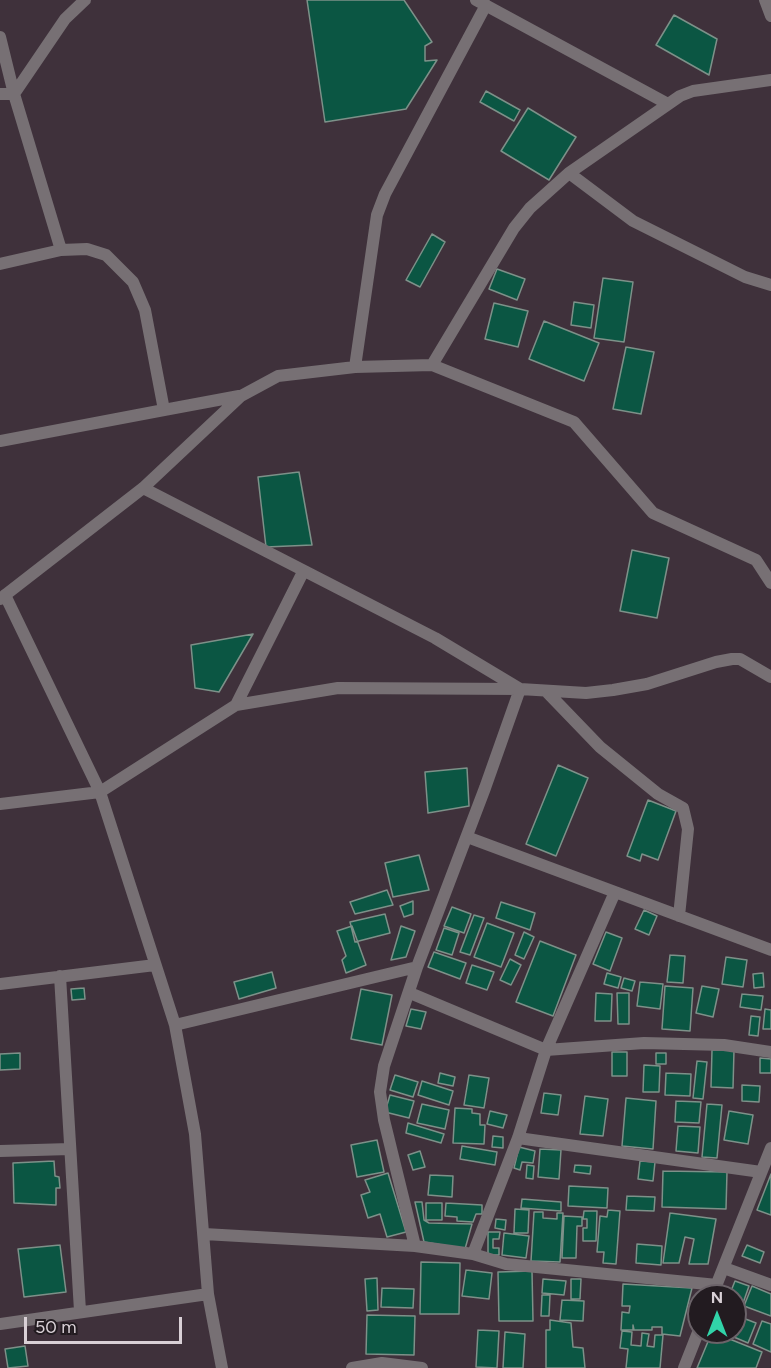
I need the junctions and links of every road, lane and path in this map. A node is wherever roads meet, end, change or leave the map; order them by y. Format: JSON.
{"nodes":[{"id":1,"x":85,"y":0,"type":"edge"},
{"id":2,"x":765,"y":0,"type":"edge"},
{"id":3,"x":481,"y":3,"type":"edge"},
{"id":4,"x":771,"y":16,"type":"edge"},
{"id":5,"x":0,"y":37,"type":"edge"},
{"id":6,"x":771,"y":80,"type":"edge"},
{"id":7,"x":0,"y":94,"type":"edge"},
{"id":8,"x":14,"y":94,"type":"junction"},
{"id":9,"x":668,"y":104,"type":"junction"},
{"id":10,"x":569,"y":173,"type":"junction"},
{"id":11,"x":61,"y":250,"type":"junction"},
{"id":12,"x":0,"y":264,"type":"edge"},
{"id":13,"x":771,"y":285,"type":"edge"},
{"id":14,"x":432,"y":365,"type":"junction"},
{"id":15,"x":355,"y":367,"type":"junction"},
{"id":16,"x":241,"y":396,"type":"junction"},
{"id":17,"x":164,"y":410,"type":"junction"},
{"id":18,"x":0,"y":441,"type":"edge"},
{"id":19,"x":143,"y":488,"type":"junction"},
{"id":20,"x":303,"y":572,"type":"junction"},
{"id":21,"x":771,"y":583,"type":"edge"},
{"id":22,"x":3,"y":597,"type":"edge"},
{"id":23,"x":771,"y":677,"type":"edge"},
{"id":24,"x":520,"y":689,"type":"junction"},
{"id":25,"x":546,"y":691,"type":"junction"},
{"id":26,"x":236,"y":705,"type":"junction"},
{"id":27,"x":100,"y":792,"type":"junction"},
{"id":28,"x":0,"y":804,"type":"edge"},
{"id":29,"x":467,"y":837,"type":"junction"},
{"id":30,"x":615,"y":892,"type":"junction"},
{"id":31,"x":679,"y":916,"type":"junction"},
{"id":32,"x":771,"y":950,"type":"edge"},
{"id":33,"x":155,"y":964,"type":"junction"},
{"id":34,"x":417,"y":967,"type":"junction"},
{"id":35,"x":60,"y":976,"type":"junction"},
{"id":36,"x":0,"y":984,"type":"edge"},
{"id":37,"x":410,"y":993,"type":"junction"},
{"id":38,"x":175,"y":1025,"type":"junction"},
{"id":39,"x":546,"y":1050,"type":"junction"},
{"id":40,"x":771,"y":1052,"type":"edge"},
{"id":41,"x":518,"y":1138,"type":"junction"},
{"id":42,"x":771,"y":1148,"type":"edge"},
{"id":43,"x":70,"y":1149,"type":"junction"},
{"id":44,"x":0,"y":1150,"type":"edge"},
{"id":45,"x":761,"y":1173,"type":"junction"},
{"id":46,"x":204,"y":1234,"type":"junction"},
{"id":47,"x":415,"y":1246,"type":"junction"},
{"id":48,"x":473,"y":1254,"type":"junction"},
{"id":49,"x":724,"y":1268,"type":"junction"},
{"id":50,"x":717,"y":1284,"type":"edge"},
{"id":51,"x":771,"y":1285,"type":"edge"},
{"id":52,"x":687,"y":1287,"type":"edge"},
{"id":53,"x":208,"y":1294,"type":"junction"},
{"id":54,"x":80,"y":1311,"type":"junction"},
{"id":55,"x":0,"y":1324,"type":"edge"},
{"id":56,"x":693,"y":1344,"type":"edge"},
{"id":57,"x":222,"y":1368,"type":"edge"},
{"id":58,"x":352,"y":1368,"type":"edge"},
{"id":59,"x":422,"y":1368,"type":"edge"},
{"id":60,"x":684,"y":1368,"type":"edge"}],
"edges":[{"from":1,"to":8,"type":"street"},
{"from":2,"to":4,"type":"street"},
{"from":3,"to":9,"type":"street"},
{"from":3,"to":15,"type":"street"},
{"from":5,"to":8,"type":"street"},
{"from":6,"to":9,"type":"street"},
{"from":7,"to":8,"type":"street"},
{"from":8,"to":11,"type":"street"},
{"from":9,"to":10,"type":"street"},
{"from":10,"to":13,"type":"street"},
{"from":10,"to":14,"type":"street"},
{"from":11,"to":12,"type":"street"},
{"from":11,"to":17,"type":"street"},
{"from":14,"to":15,"type":"street"},
{"from":14,"to":21,"type":"street"},
{"from":15,"to":16,"type":"street"},
{"from":16,"to":17,"type":"street"},
{"from":16,"to":19,"type":"street"},
{"from":17,"to":18,"type":"street"},
{"from":19,"to":20,"type":"street"},
{"from":19,"to":22,"type":"street"},
{"from":20,"to":24,"type":"street"},
{"from":20,"to":26,"type":"street"},
{"from":22,"to":27,"type":"street"},
{"from":23,"to":25,"type":"street"},
{"from":24,"to":25,"type":"street"},
{"from":24,"to":26,"type":"street"},
{"from":24,"to":29,"type":"street"},
{"from":25,"to":31,"type":"street"},
{"from":26,"to":27,"type":"street"},
{"from":27,"to":28,"type":"street"},
{"from":27,"to":33,"type":"street"},
{"from":29,"to":30,"type":"street"},
{"from":29,"to":34,"type":"street"},
{"from":30,"to":31,"type":"street"},
{"from":30,"to":39,"type":"street"},
{"from":31,"to":32,"type":"street"},
{"from":33,"to":35,"type":"street"},
{"from":33,"to":38,"type":"street"},
{"from":34,"to":37,"type":"street"},
{"from":34,"to":38,"type":"street"},
{"from":35,"to":36,"type":"street"},
{"from":35,"to":43,"type":"street"},
{"from":37,"to":39,"type":"street"},
{"from":37,"to":47,"type":"street"},
{"from":38,"to":46,"type":"street"},
{"from":39,"to":40,"type":"street"},
{"from":39,"to":41,"type":"street"},
{"from":41,"to":45,"type":"street"},
{"from":41,"to":48,"type":"street"},
{"from":42,"to":45,"type":"street"},
{"from":43,"to":44,"type":"street"},
{"from":43,"to":54,"type":"street"},
{"from":45,"to":49,"type":"street"},
{"from":46,"to":47,"type":"street"},
{"from":46,"to":53,"type":"street"},
{"from":47,"to":48,"type":"street"},
{"from":48,"to":52,"type":"street"},
{"from":49,"to":50,"type":"street"},
{"from":49,"to":51,"type":"street"},
{"from":53,"to":54,"type":"street"},
{"from":53,"to":57,"type":"street"},
{"from":54,"to":55,"type":"street"},
{"from":56,"to":60,"type":"street"},
{"from":58,"to":59,"type":"street"}]}
